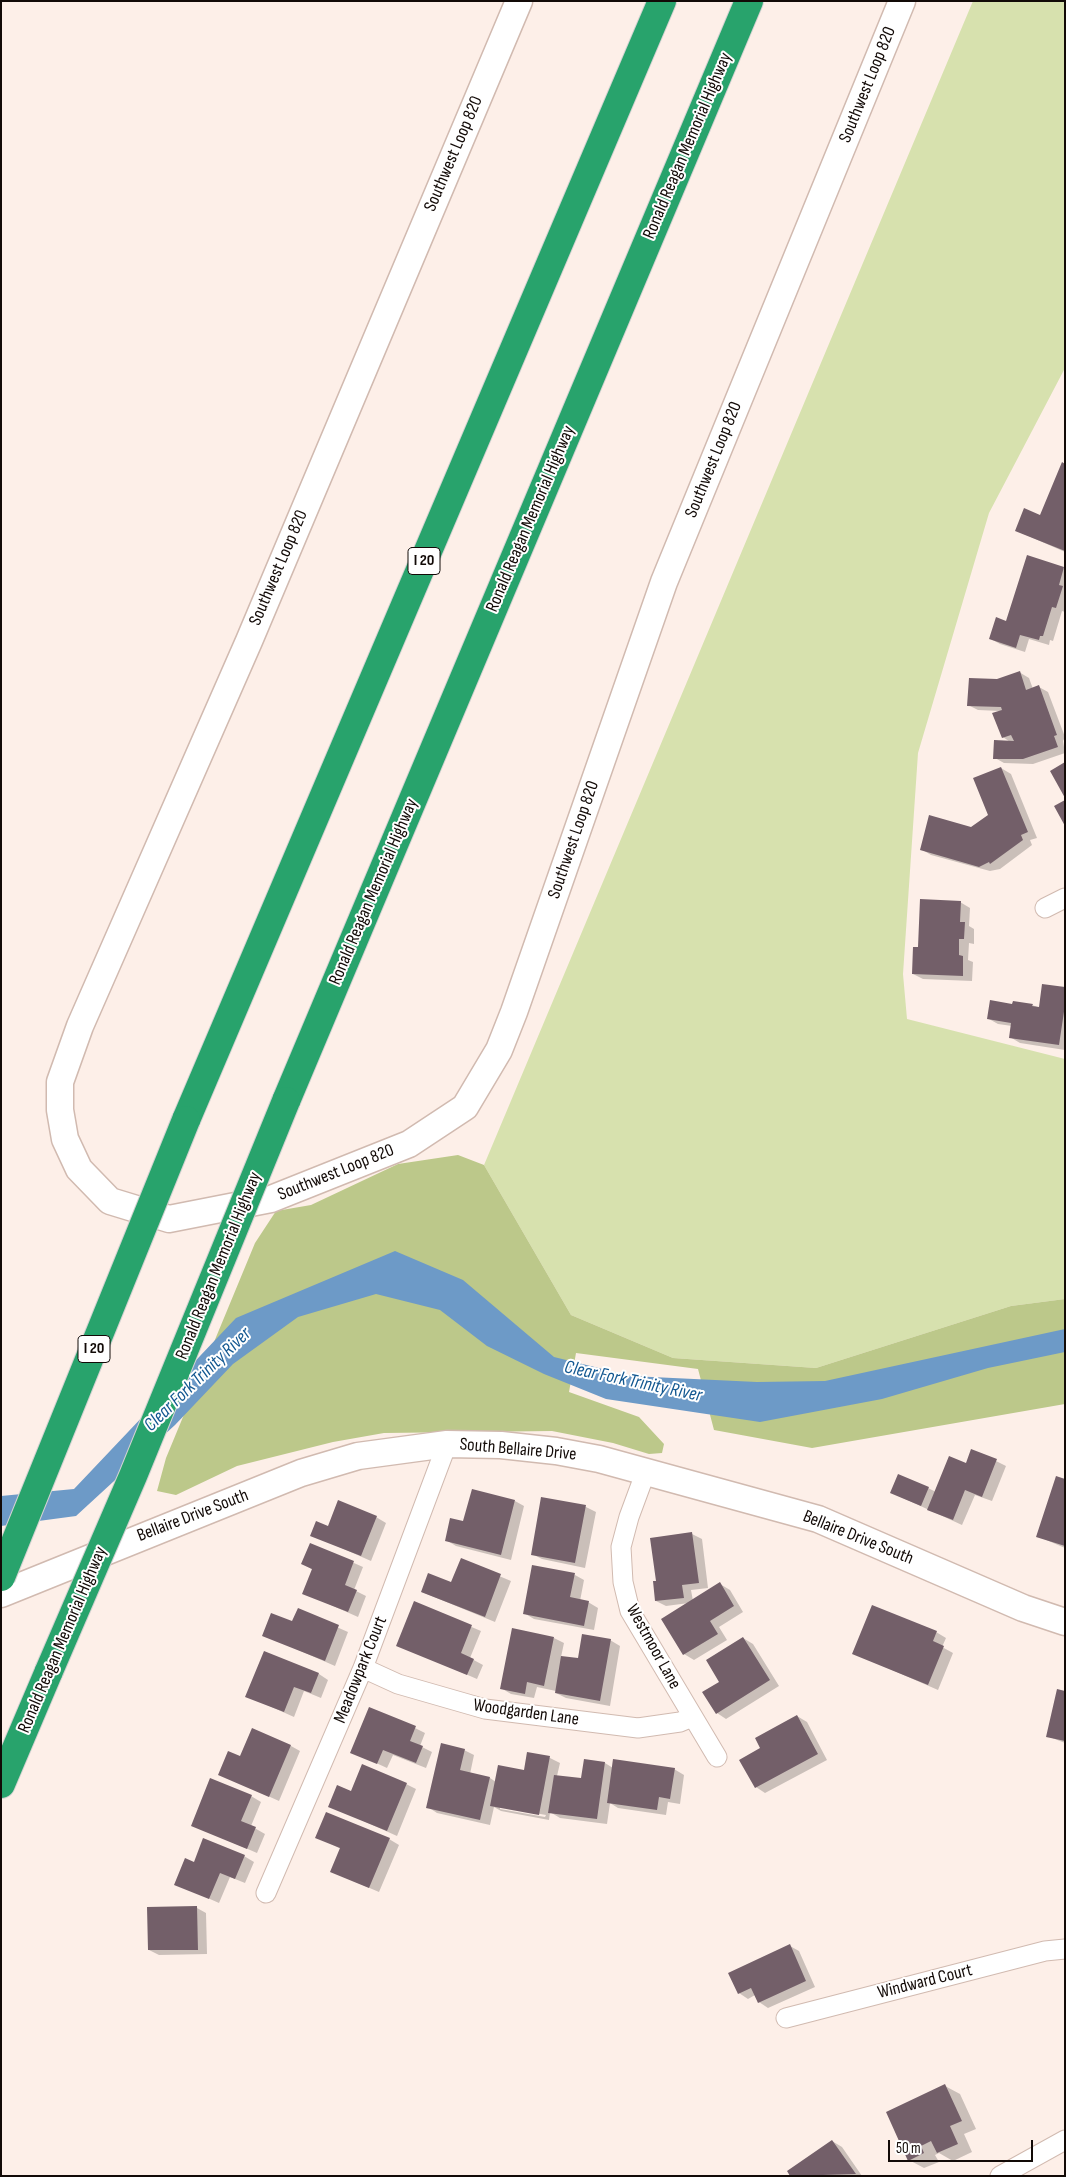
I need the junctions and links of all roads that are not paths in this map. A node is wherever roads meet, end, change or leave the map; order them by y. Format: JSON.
{"nodes":[{"id":1,"x":519,"y":1,"type":"edge"},
{"id":2,"x":662,"y":1,"type":"edge"},
{"id":3,"x":749,"y":1,"type":"edge"},
{"id":4,"x":902,"y":1,"type":"edge"},
{"id":5,"x":1065,"y":898,"type":"edge"},
{"id":6,"x":1045,"y":908,"type":"dead end"},
{"id":7,"x":447,"y":1444,"type":"junction"},
{"id":8,"x":358,"y":1456,"type":"joint"},
{"id":9,"x":646,"y":1471,"type":"junction"},
{"id":10,"x":1,"y":1577,"type":"edge"},
{"id":11,"x":1,"y":1594,"type":"edge"},
{"id":12,"x":1065,"y":1622,"type":"edge"},
{"id":13,"x":363,"y":1668,"type":"junction"},
{"id":14,"x":692,"y":1717,"type":"junction"},
{"id":15,"x":716,"y":1757,"type":"dead end"},
{"id":16,"x":1,"y":1784,"type":"edge"},
{"id":17,"x":266,"y":1893,"type":"dead end"},
{"id":18,"x":1065,"y":1949,"type":"edge"},
{"id":19,"x":786,"y":2018,"type":"dead end"},
{"id":20,"x":1065,"y":2140,"type":"edge"},
{"id":21,"x":1000,"y":2176,"type":"edge"}],
"edges":[{"from":1,"to":4,"type":"street","name":"Southwest Loop 820"},
{"from":2,"to":10,"type":"highway","number":"I 20","bridge":true},
{"from":3,"to":16,"type":"highway","name":"Ronald Reagan Memorial Highway","bridge":true},
{"from":5,"to":6,"type":"street"},
{"from":7,"to":8,"type":"street","name":"South Bellaire Drive"},
{"from":7,"to":9,"type":"street","name":"South Bellaire Drive"},
{"from":7,"to":13,"type":"street","name":"Meadowpark Court"},
{"from":8,"to":11,"type":"street","name":"Bellaire Drive South"},
{"from":9,"to":12,"type":"street","name":"Bellaire Drive South"},
{"from":9,"to":14,"type":"street","name":"Westmoor Lane"},
{"from":13,"to":14,"type":"street","name":"Woodgarden Lane"},
{"from":13,"to":17,"type":"street","name":"Meadowpark Court"},
{"from":14,"to":15,"type":"street","name":"Westmoor Lane"},
{"from":18,"to":19,"type":"street","name":"Windward Court"},
{"from":20,"to":21,"type":"street"}]}
